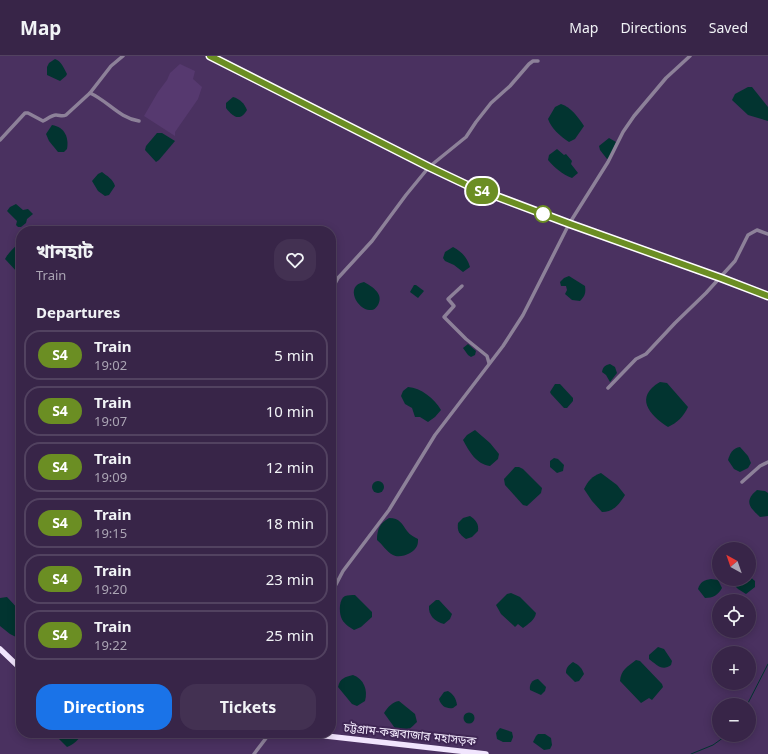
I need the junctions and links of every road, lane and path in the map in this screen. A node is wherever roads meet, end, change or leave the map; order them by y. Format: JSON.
{"nodes":[{"id":1,"x":123,"y":56,"type":"edge"},
{"id":2,"x":690,"y":56,"type":"edge"},
{"id":3,"x":538,"y":61,"type":"dead end"},
{"id":4,"x":90,"y":93,"type":"junction"},
{"id":5,"x":139,"y":121,"type":"dead end"},
{"id":6,"x":0,"y":140,"type":"edge"},
{"id":7,"x":768,"y":234,"type":"edge"},
{"id":8,"x":336,"y":281,"type":"edge"},
{"id":9,"x":462,"y":286,"type":"dead end"},
{"id":10,"x":489,"y":363,"type":"junction"},
{"id":11,"x":608,"y":388,"type":"dead end"},
{"id":12,"x":768,"y":462,"type":"edge"},
{"id":13,"x":742,"y":482,"type":"dead end"},
{"id":14,"x":336,"y":584,"type":"edge"},
{"id":15,"x":0,"y":648,"type":"edge"},
{"id":16,"x":16,"y":664,"type":"edge"},
{"id":17,"x":336,"y":737,"type":"edge"},
{"id":18,"x":266,"y":738,"type":"edge"},
{"id":19,"x":254,"y":754,"type":"edge"},
{"id":20,"x":486,"y":754,"type":"edge"}],
"edges":[{"from":1,"to":4,"type":"street"},
{"from":2,"to":10,"type":"street"},
{"from":3,"to":8,"type":"street"},
{"from":4,"to":5,"type":"street"},
{"from":4,"to":6,"type":"street"},
{"from":7,"to":11,"type":"street"},
{"from":9,"to":10,"type":"street"},
{"from":10,"to":14,"type":"street"},
{"from":12,"to":13,"type":"street"},
{"from":15,"to":16,"type":"highway"},
{"from":17,"to":20,"type":"highway","name":"চট্টগ্রাম-কক্সবাজার মহাসড়ক"},
{"from":18,"to":19,"type":"street"}]}
